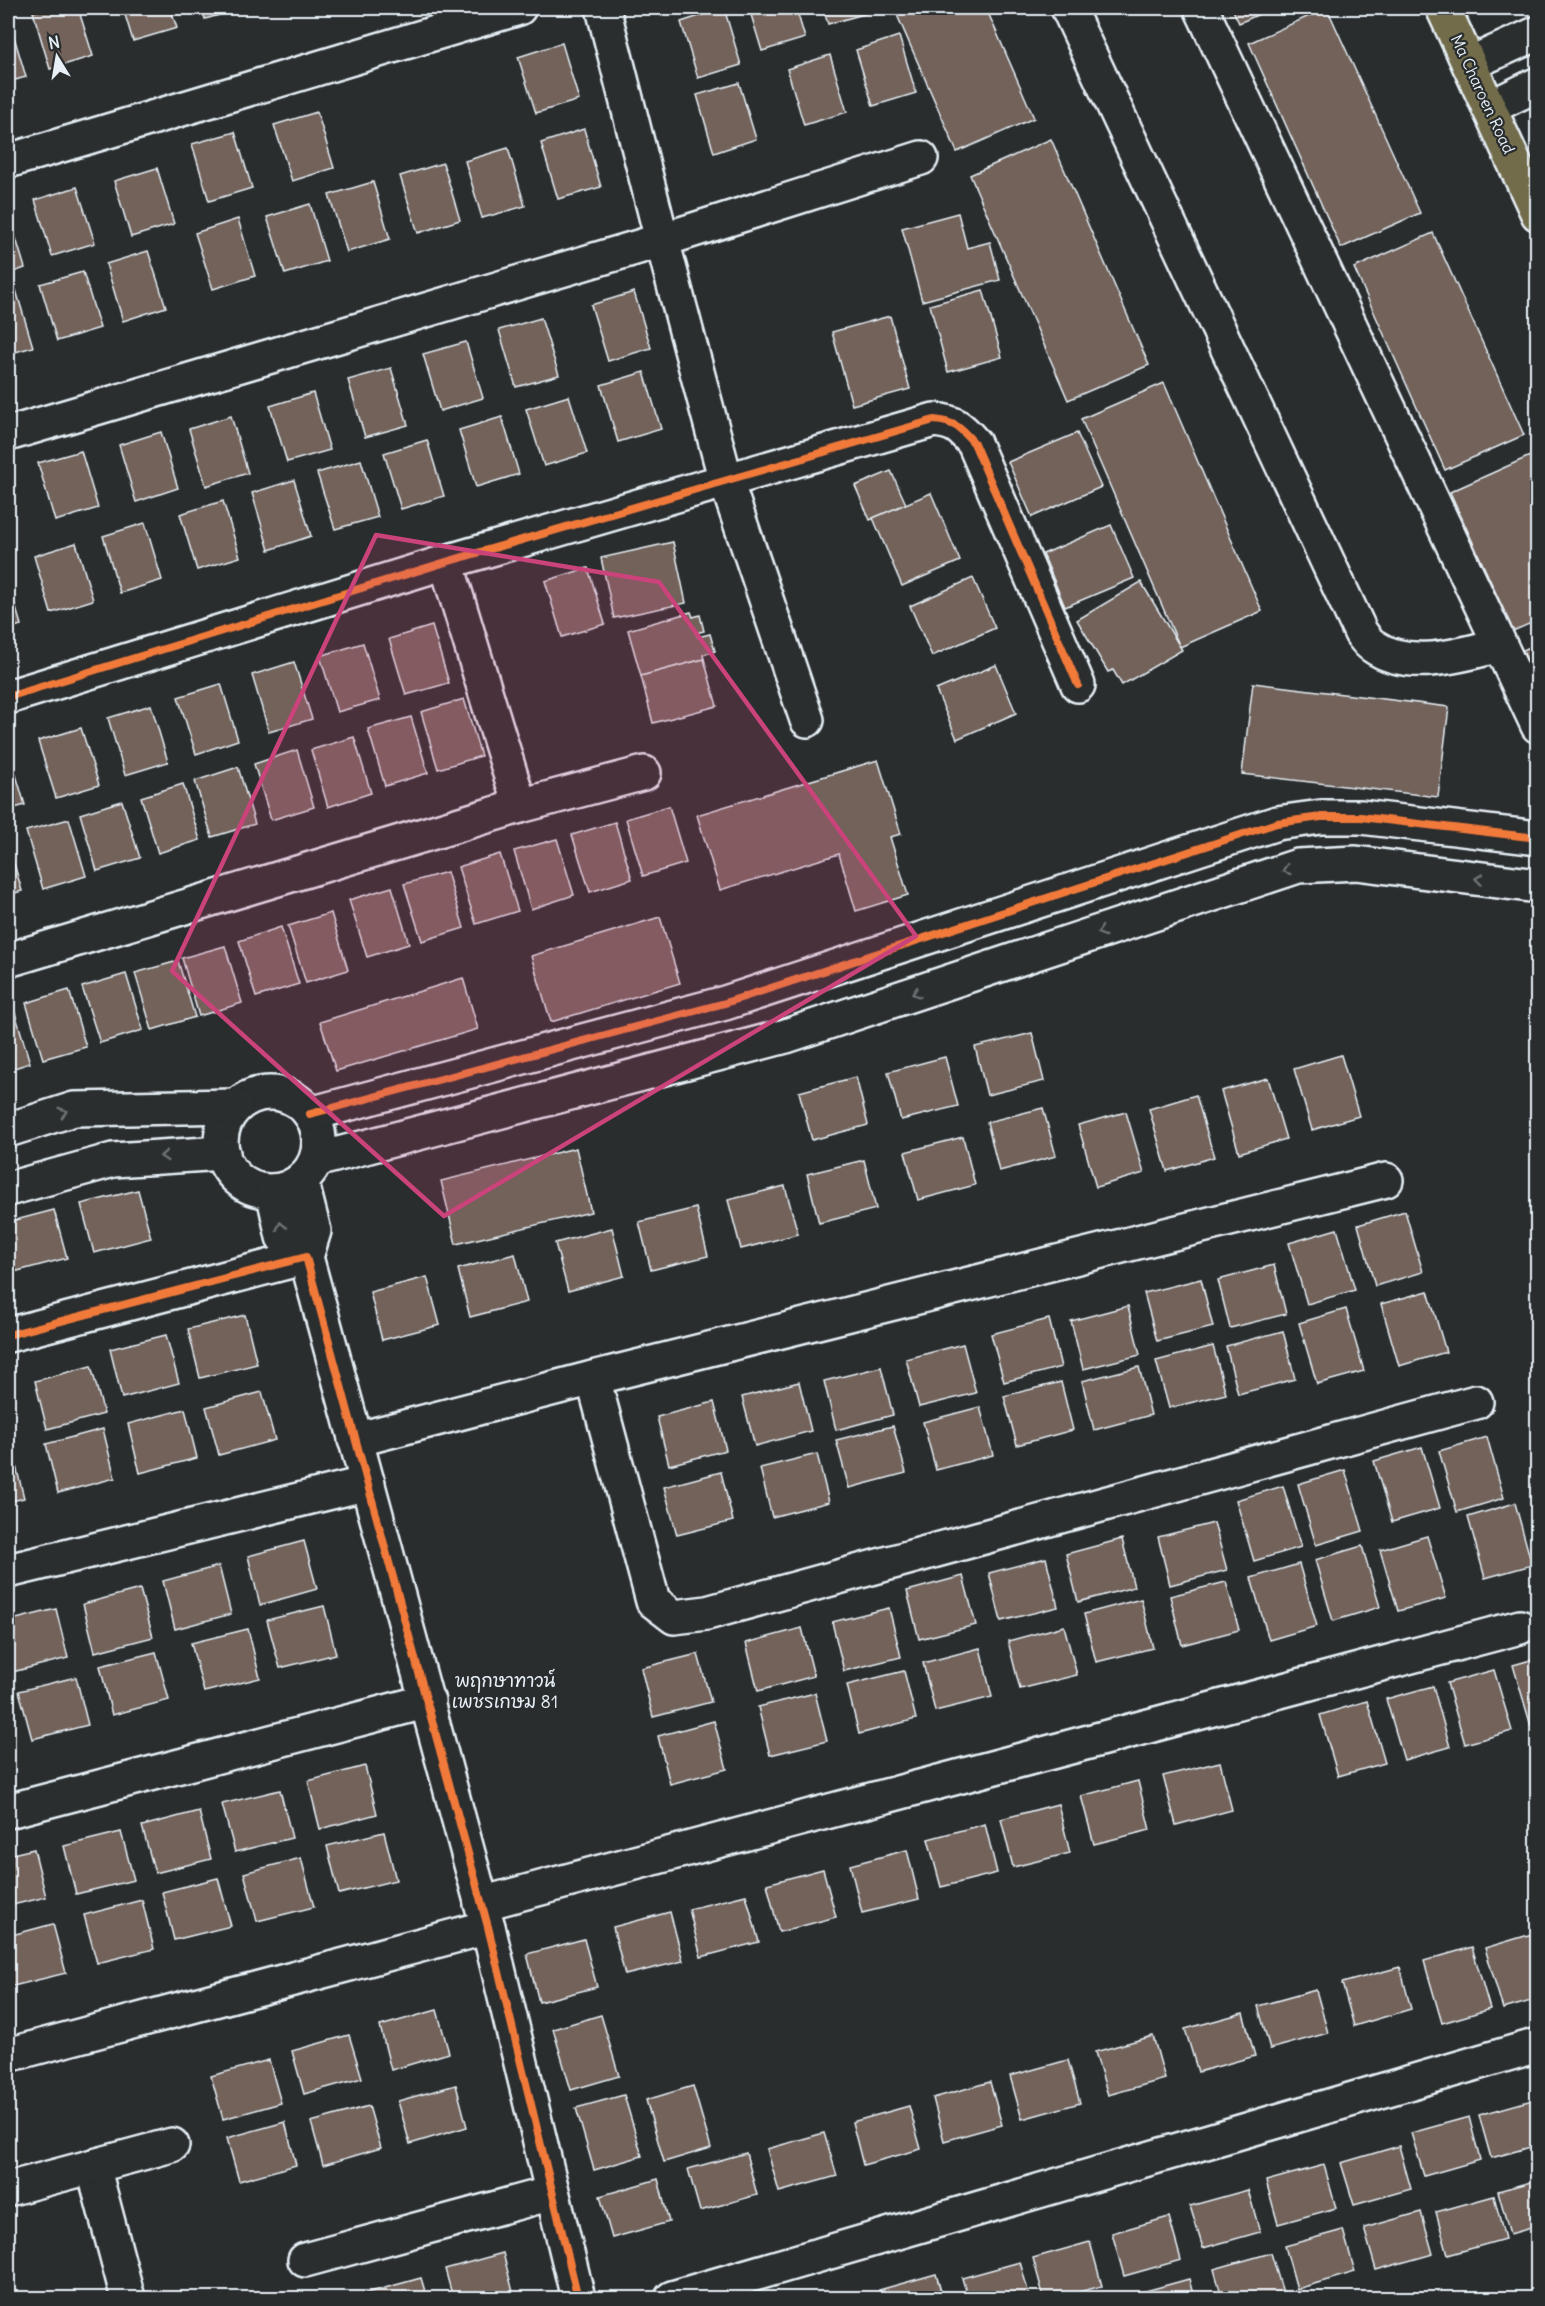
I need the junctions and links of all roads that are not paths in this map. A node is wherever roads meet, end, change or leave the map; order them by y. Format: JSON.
{"nodes":[{"id":1,"x":519,"y":8,"type":"edge"},
{"id":2,"x":603,"y":8,"type":"edge"},
{"id":3,"x":1068,"y":8,"type":"edge"},
{"id":4,"x":1201,"y":8,"type":"edge"},
{"id":5,"x":1443,"y":8,"type":"edge"},
{"id":6,"x":1538,"y":33,"type":"edge"},
{"id":7,"x":1468,"y":64,"type":"junction"},
{"id":8,"x":1538,"y":84,"type":"edge"},
{"id":9,"x":1489,"y":108,"type":"junction"},
{"id":10,"x":921,"y":158,"type":"dead end"},
{"id":11,"x":8,"y":161,"type":"edge"},
{"id":12,"x":1535,"y":204,"type":"edge"},
{"id":13,"x":662,"y":240,"type":"junction"},
{"id":14,"x":8,"y":434,"type":"edge"},
{"id":15,"x":726,"y":481,"type":"junction"},
{"id":16,"x":446,"y":562,"type":"junction"},
{"id":17,"x":1499,"y":645,"type":"junction"},
{"id":18,"x":1078,"y":685,"type":"dead end"},
{"id":19,"x":8,"y":697,"type":"edge"},
{"id":20,"x":807,"y":720,"type":"dead end"},
{"id":21,"x":1538,"y":726,"type":"edge"},
{"id":22,"x":644,"y":773,"type":"dead end"},
{"id":23,"x":520,"y":806,"type":"junction"},
{"id":24,"x":1361,"y":817,"type":"junction"},
{"id":25,"x":1538,"y":838,"type":"edge"},
{"id":26,"x":1356,"y":863,"type":"junction"},
{"id":27,"x":1538,"y":886,"type":"edge"},
{"id":28,"x":1003,"y":913,"type":"junction"},
{"id":29,"x":1021,"y":958,"type":"junction"},
{"id":30,"x":8,"y":960,"type":"edge"},
{"id":31,"x":548,"y":1051,"type":"junction"},
{"id":32,"x":560,"y":1096,"type":"junction"},
{"id":33,"x":236,"y":1106,"type":"junction"},
{"id":34,"x":310,"y":1114,"type":"junction"},
{"id":35,"x":8,"y":1130,"type":"edge"},
{"id":36,"x":223,"y":1153,"type":"junction"},
{"id":37,"x":297,"y":1177,"type":"junction"},
{"id":38,"x":1386,"y":1180,"type":"dead end"},
{"id":39,"x":8,"y":1189,"type":"edge"},
{"id":40,"x":306,"y":1257,"type":"junction"},
{"id":41,"x":8,"y":1335,"type":"edge"},
{"id":42,"x":593,"y":1378,"type":"junction"},
{"id":43,"x":1476,"y":1402,"type":"dead end"},
{"id":44,"x":355,"y":1440,"type":"junction"},
{"id":45,"x":368,"y":1483,"type":"junction"},
{"id":46,"x":8,"y":1571,"type":"edge"},
{"id":47,"x":1520,"y":1627,"type":"dead end"},
{"id":48,"x":428,"y":1701,"type":"junction"},
{"id":49,"x":8,"y":1811,"type":"edge"},
{"id":50,"x":484,"y":1915,"type":"junction"},
{"id":51,"x":1538,"y":2045,"type":"edge"},
{"id":52,"x":8,"y":2055,"type":"edge"},
{"id":53,"x":172,"y":2145,"type":"dead end"},
{"id":54,"x":93,"y":2166,"type":"junction"},
{"id":55,"x":8,"y":2189,"type":"edge"},
{"id":56,"x":552,"y":2193,"type":"junction"},
{"id":57,"x":305,"y":2260,"type":"dead end"},
{"id":58,"x":128,"y":2298,"type":"edge"},
{"id":59,"x":578,"y":2298,"type":"edge"},
{"id":60,"x":672,"y":2298,"type":"edge"}],
"edges":[{"from":1,"to":11,"type":"street"},
{"from":2,"to":13,"type":"street"},
{"from":3,"to":17,"type":"street"},
{"from":4,"to":17,"type":"street"},
{"from":5,"to":7,"type":"main road","name":"Ma Charoen Road"},
{"from":6,"to":7,"type":"street"},
{"from":7,"to":9,"type":"main road","name":"Ma Charoen Road"},
{"from":8,"to":9,"type":"street"},
{"from":9,"to":12,"type":"main road","name":"Ma Charoen Road"},
{"from":10,"to":13,"type":"street"},
{"from":13,"to":14,"type":"street"},
{"from":13,"to":15,"type":"street"},
{"from":15,"to":16,"type":"street"},
{"from":15,"to":18,"type":"street"},
{"from":15,"to":20,"type":"street"},
{"from":16,"to":19,"type":"street"},
{"from":16,"to":23,"type":"street"},
{"from":17,"to":21,"type":"street"},
{"from":22,"to":23,"type":"street"},
{"from":23,"to":30,"type":"street"},
{"from":24,"to":25,"type":"street"},
{"from":24,"to":26,"type":"street"},
{"from":24,"to":28,"type":"street"},
{"from":27,"to":26,"type":"street","one_way":true},
{"from":26,"to":29,"type":"street","one_way":true},
{"from":28,"to":29,"type":"street"},
{"from":28,"to":31,"type":"street"},
{"from":29,"to":32,"type":"street","one_way":true},
{"from":31,"to":32,"type":"street"},
{"from":31,"to":34,"type":"street"},
{"from":32,"to":37,"type":"street"},
{"from":33,"to":34,"type":"street"},
{"from":35,"to":33,"type":"street","one_way":true},
{"from":33,"to":36,"type":"street"},
{"from":34,"to":37,"type":"street"},
{"from":36,"to":37,"type":"street"},
{"from":36,"to":39,"type":"street","one_way":true},
{"from":37,"to":40,"type":"street"},
{"from":38,"to":42,"type":"street"},
{"from":40,"to":41,"type":"street"},
{"from":40,"to":44,"type":"street"},
{"from":42,"to":43,"type":"street"},
{"from":42,"to":44,"type":"street"},
{"from":44,"to":45,"type":"street"},
{"from":45,"to":46,"type":"street"},
{"from":45,"to":48,"type":"street"},
{"from":47,"to":50,"type":"street"},
{"from":48,"to":49,"type":"street"},
{"from":48,"to":50,"type":"street"},
{"from":50,"to":52,"type":"street"},
{"from":50,"to":56,"type":"street"},
{"from":51,"to":60,"type":"street"},
{"from":53,"to":54,"type":"street"},
{"from":54,"to":55,"type":"street"},
{"from":54,"to":58,"type":"street"},
{"from":56,"to":57,"type":"street"},
{"from":56,"to":59,"type":"street"}]}
